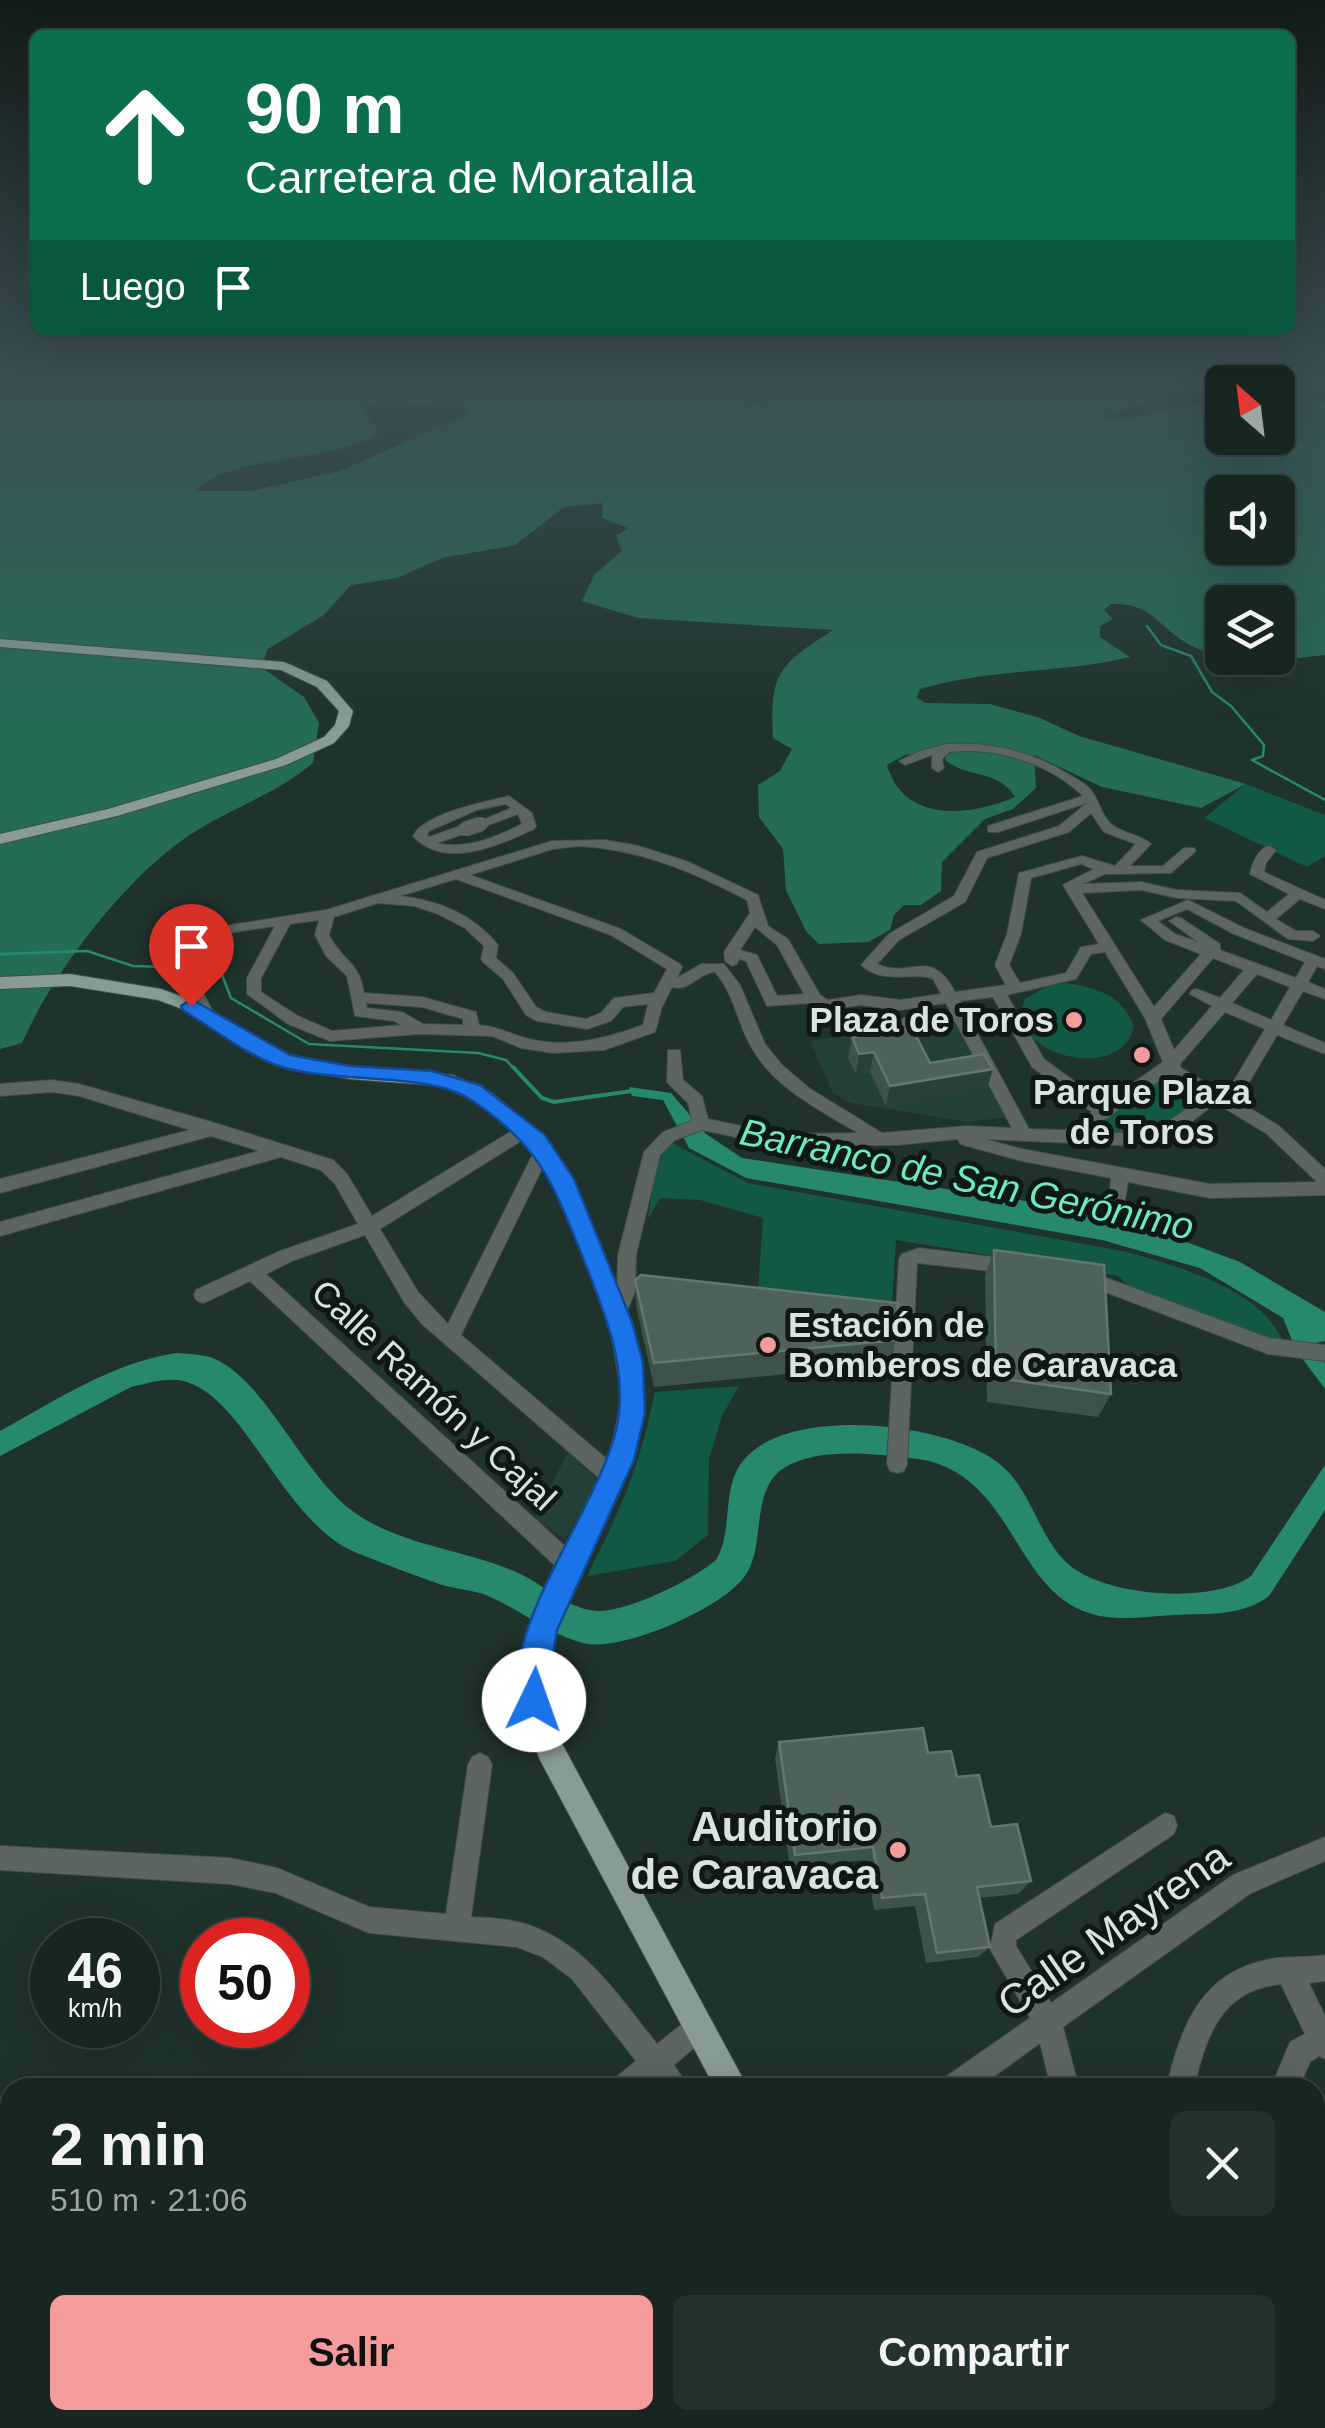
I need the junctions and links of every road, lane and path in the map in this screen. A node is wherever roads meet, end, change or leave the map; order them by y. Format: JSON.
{"nodes":[{"id":1,"x":0,"y":643,"type":"edge"},
{"id":2,"x":947,"y":748,"type":"junction"},
{"id":3,"x":905,"y":761,"type":"dead end"},
{"id":4,"x":938,"y":768,"type":"dead end"},
{"id":5,"x":1090,"y":802,"type":"junction"},
{"id":6,"x":476,"y":808,"type":"junction"},
{"id":7,"x":520,"y":809,"type":"junction"},
{"id":8,"x":504,"y":816,"type":"junction"},
{"id":9,"x":432,"y":824,"type":"junction"},
{"id":10,"x":994,"y":829,"type":"dead end"},
{"id":11,"x":519,"y":830,"type":"junction"},
{"id":12,"x":444,"y":837,"type":"junction"},
{"id":13,"x":0,"y":838,"type":"edge"},
{"id":14,"x":486,"y":840,"type":"junction"},
{"id":15,"x":425,"y":844,"type":"junction"},
{"id":16,"x":456,"y":849,"type":"junction"},
{"id":17,"x":1269,"y":850,"type":"dead end"},
{"id":18,"x":1189,"y":851,"type":"dead end"},
{"id":19,"x":1114,"y":869,"type":"junction"},
{"id":20,"x":458,"y":874,"type":"junction"},
{"id":21,"x":1072,"y":889,"type":"junction"},
{"id":22,"x":1298,"y":892,"type":"junction"},
{"id":23,"x":359,"y":905,"type":"junction"},
{"id":24,"x":1325,"y":905,"type":"edge"},
{"id":25,"x":328,"y":914,"type":"junction"},
{"id":26,"x":756,"y":915,"type":"junction"},
{"id":27,"x":1267,"y":919,"type":"junction"},
{"id":28,"x":285,"y":921,"type":"junction"},
{"id":29,"x":1176,"y":921,"type":"dead end"},
{"id":30,"x":1313,"y":936,"type":"dead end"},
{"id":31,"x":1110,"y":948,"type":"junction"},
{"id":32,"x":1212,"y":951,"type":"junction"},
{"id":33,"x":731,"y":952,"type":"junction"},
{"id":34,"x":1319,"y":963,"type":"edge"},
{"id":35,"x":1254,"y":968,"type":"junction"},
{"id":36,"x":672,"y":973,"type":"junction"},
{"id":37,"x":732,"y":982,"type":"junction"},
{"id":38,"x":0,"y":983,"type":"edge"},
{"id":39,"x":1300,"y":985,"type":"junction"},
{"id":40,"x":1016,"y":989,"type":"junction"},
{"id":41,"x":996,"y":991,"type":"junction"},
{"id":42,"x":1197,"y":994,"type":"dead end"},
{"id":43,"x":1325,"y":994,"type":"edge"},
{"id":44,"x":358,"y":997,"type":"junction"},
{"id":45,"x":658,"y":998,"type":"junction"},
{"id":46,"x":814,"y":998,"type":"junction"},
{"id":47,"x":952,"y":998,"type":"junction"},
{"id":48,"x":1222,"y":1004,"type":"junction"},
{"id":49,"x":961,"y":1015,"type":"junction"},
{"id":50,"x":208,"y":1017,"type":"junction"},
{"id":51,"x":1154,"y":1018,"type":"junction"},
{"id":52,"x":892,"y":1024,"type":"dead end"},
{"id":53,"x":1274,"y":1026,"type":"junction"},
{"id":54,"x":419,"y":1029,"type":"junction"},
{"id":55,"x":472,"y":1030,"type":"junction"},
{"id":56,"x":1325,"y":1049,"type":"edge"},
{"id":57,"x":674,"y":1054,"type":"dead end"},
{"id":58,"x":1168,"y":1059,"type":"junction"},
{"id":59,"x":1149,"y":1078,"type":"junction"},
{"id":60,"x":1183,"y":1078,"type":"junction"},
{"id":61,"x":0,"y":1090,"type":"edge"},
{"id":62,"x":1221,"y":1101,"type":"junction"},
{"id":63,"x":1101,"y":1110,"type":"junction"},
{"id":64,"x":693,"y":1127,"type":"junction"},
{"id":65,"x":215,"y":1128,"type":"junction"},
{"id":66,"x":526,"y":1130,"type":"junction"},
{"id":67,"x":967,"y":1132,"type":"junction"},
{"id":68,"x":1024,"y":1135,"type":"junction"},
{"id":69,"x":1066,"y":1138,"type":"junction"},
{"id":70,"x":880,"y":1139,"type":"junction"},
{"id":71,"x":544,"y":1148,"type":"junction"},
{"id":72,"x":282,"y":1150,"type":"junction"},
{"id":73,"x":1120,"y":1173,"type":"junction"},
{"id":74,"x":1325,"y":1180,"type":"edge"},
{"id":75,"x":0,"y":1186,"type":"edge"},
{"id":76,"x":1325,"y":1188,"type":"edge"},
{"id":77,"x":1118,"y":1201,"type":"dead end"},
{"id":78,"x":369,"y":1226,"type":"junction"},
{"id":79,"x":0,"y":1229,"type":"edge"},
{"id":80,"x":253,"y":1273,"type":"junction"},
{"id":81,"x":619,"y":1276,"type":"junction"},
{"id":82,"x":202,"y":1295,"type":"dead end"},
{"id":83,"x":450,"y":1338,"type":"junction"},
{"id":84,"x":1325,"y":1353,"type":"edge"},
{"id":85,"x":896,"y":1464,"type":"dead end"},
{"id":86,"x":614,"y":1478,"type":"junction"},
{"id":87,"x":567,"y":1573,"type":"junction"},
{"id":88,"x":480,"y":1765,"type":"dead end"},
{"id":89,"x":1165,"y":1825,"type":"dead end"},
{"id":90,"x":1325,"y":1848,"type":"edge"},
{"id":91,"x":0,"y":1858,"type":"edge"},
{"id":92,"x":457,"y":1926,"type":"junction"},
{"id":93,"x":1325,"y":1968,"type":"edge"},
{"id":94,"x":1289,"y":1971,"type":"junction"},
{"id":95,"x":1049,"y":2024,"type":"junction"},
{"id":96,"x":700,"y":2026,"type":"junction"},
{"id":97,"x":1324,"y":2042,"type":"edge"},
{"id":98,"x":654,"y":2062,"type":"junction"},
{"id":99,"x":636,"y":2078,"type":"edge"},
{"id":100,"x":668,"y":2078,"type":"edge"},
{"id":101,"x":727,"y":2078,"type":"edge"},
{"id":102,"x":969,"y":2078,"type":"edge"},
{"id":103,"x":1062,"y":2078,"type":"edge"},
{"id":104,"x":1182,"y":2078,"type":"edge"},
{"id":105,"x":1289,"y":2078,"type":"edge"}],
"edges":[{"from":1,"to":13,"type":"main road"},
{"from":2,"to":3,"type":"street"},
{"from":2,"to":4,"type":"street"},
{"from":2,"to":5,"type":"street"},
{"from":5,"to":10,"type":"street"},
{"from":5,"to":19,"type":"street"},
{"from":5,"to":47,"type":"street"},
{"from":6,"to":7,"type":"street"},
{"from":6,"to":8,"type":"street"},
{"from":6,"to":9,"type":"street"},
{"from":6,"to":14,"type":"street"},
{"from":7,"to":8,"type":"street"},
{"from":7,"to":11,"type":"street"},
{"from":8,"to":11,"type":"street"},
{"from":8,"to":12,"type":"street","bridge":true},
{"from":9,"to":12,"type":"street"},
{"from":9,"to":15,"type":"street"},
{"from":11,"to":14,"type":"street"},
{"from":12,"to":15,"type":"street"},
{"from":12,"to":16,"type":"street"},
{"from":14,"to":16,"type":"street"},
{"from":15,"to":16,"type":"street"},
{"from":17,"to":22,"type":"street"},
{"from":18,"to":19,"type":"street"},
{"from":19,"to":21,"type":"street"},
{"from":19,"to":40,"type":"street"},
{"from":20,"to":23,"type":"street"},
{"from":20,"to":26,"type":"street"},
{"from":20,"to":36,"type":"street"},
{"from":21,"to":27,"type":"street"},
{"from":21,"to":31,"type":"street"},
{"from":22,"to":24,"type":"street"},
{"from":22,"to":27,"type":"street"},
{"from":23,"to":25,"type":"street"},
{"from":23,"to":45,"type":"street"},
{"from":25,"to":28,"type":"street"},
{"from":25,"to":44,"type":"street"},
{"from":26,"to":33,"type":"street"},
{"from":26,"to":46,"type":"street"},
{"from":27,"to":30,"type":"street"},
{"from":28,"to":50,"type":"street"},
{"from":28,"to":54,"type":"street"},
{"from":29,"to":32,"type":"street"},
{"from":31,"to":40,"type":"street"},
{"from":31,"to":51,"type":"street"},
{"from":32,"to":34,"type":"street"},
{"from":32,"to":35,"type":"street"},
{"from":32,"to":51,"type":"street"},
{"from":33,"to":37,"type":"street"},
{"from":33,"to":46,"type":"street"},
{"from":34,"to":39,"type":"street"},
{"from":35,"to":39,"type":"street"},
{"from":35,"to":48,"type":"street"},
{"from":36,"to":37,"type":"street"},
{"from":36,"to":45,"type":"street"},
{"from":37,"to":70,"type":"street"},
{"from":38,"to":50,"type":"main road"},
{"from":39,"to":43,"type":"street"},
{"from":39,"to":53,"type":"street"},
{"from":40,"to":41,"type":"street"},
{"from":41,"to":47,"type":"street"},
{"from":41,"to":63,"type":"street"},
{"from":42,"to":48,"type":"street"},
{"from":44,"to":54,"type":"street"},
{"from":44,"to":55,"type":"street"},
{"from":45,"to":55,"type":"street"},
{"from":46,"to":47,"type":"street"},
{"from":47,"to":49,"type":"street"},
{"from":48,"to":53,"type":"street"},
{"from":48,"to":58,"type":"street"},
{"from":49,"to":52,"type":"street"},
{"from":49,"to":68,"type":"street"},
{"from":50,"to":66,"type":"main road"},
{"from":51,"to":58,"type":"street"},
{"from":53,"to":56,"type":"street"},
{"from":53,"to":62,"type":"street"},
{"from":54,"to":55,"type":"street"},
{"from":57,"to":64,"type":"street"},
{"from":58,"to":59,"type":"street"},
{"from":58,"to":60,"type":"street"},
{"from":59,"to":60,"type":"street"},
{"from":59,"to":63,"type":"street"},
{"from":60,"to":62,"type":"street"},
{"from":61,"to":65,"type":"street"},
{"from":62,"to":69,"type":"street"},
{"from":62,"to":74,"type":"street"},
{"from":63,"to":69,"type":"street"},
{"from":64,"to":70,"type":"street"},
{"from":64,"to":81,"type":"street"},
{"from":65,"to":72,"type":"street"},
{"from":65,"to":75,"type":"street"},
{"from":66,"to":71,"type":"main road"},
{"from":66,"to":78,"type":"street"},
{"from":67,"to":68,"type":"street"},
{"from":67,"to":70,"type":"street"},
{"from":67,"to":73,"type":"street"},
{"from":68,"to":69,"type":"street"},
{"from":71,"to":81,"type":"main road"},
{"from":71,"to":83,"type":"street"},
{"from":72,"to":78,"type":"street"},
{"from":72,"to":79,"type":"street"},
{"from":73,"to":76,"type":"street"},
{"from":73,"to":77,"type":"street"},
{"from":78,"to":80,"type":"street"},
{"from":78,"to":83,"type":"street"},
{"from":80,"to":82,"type":"street"},
{"from":80,"to":87,"type":"street","name":"Calle Ramón y Cajal"},
{"from":81,"to":86,"type":"main road"},
{"from":83,"to":86,"type":"street"},
{"from":84,"to":85,"type":"street"},
{"from":86,"to":87,"type":"main road"},
{"from":87,"to":96,"type":"main road"},
{"from":88,"to":92,"type":"street"},
{"from":89,"to":95,"type":"street"},
{"from":90,"to":95,"type":"street","name":"Calle Mayrena"},
{"from":91,"to":92,"type":"street"},
{"from":92,"to":98,"type":"street"},
{"from":93,"to":94,"type":"street"},
{"from":94,"to":97,"type":"street"},
{"from":94,"to":104,"type":"street"},
{"from":95,"to":102,"type":"street","name":"Calle Mayrena"},
{"from":95,"to":103,"type":"street"},
{"from":96,"to":98,"type":"street"},
{"from":96,"to":101,"type":"main road"},
{"from":97,"to":105,"type":"street"},
{"from":98,"to":99,"type":"street"},
{"from":98,"to":100,"type":"street"}]}
